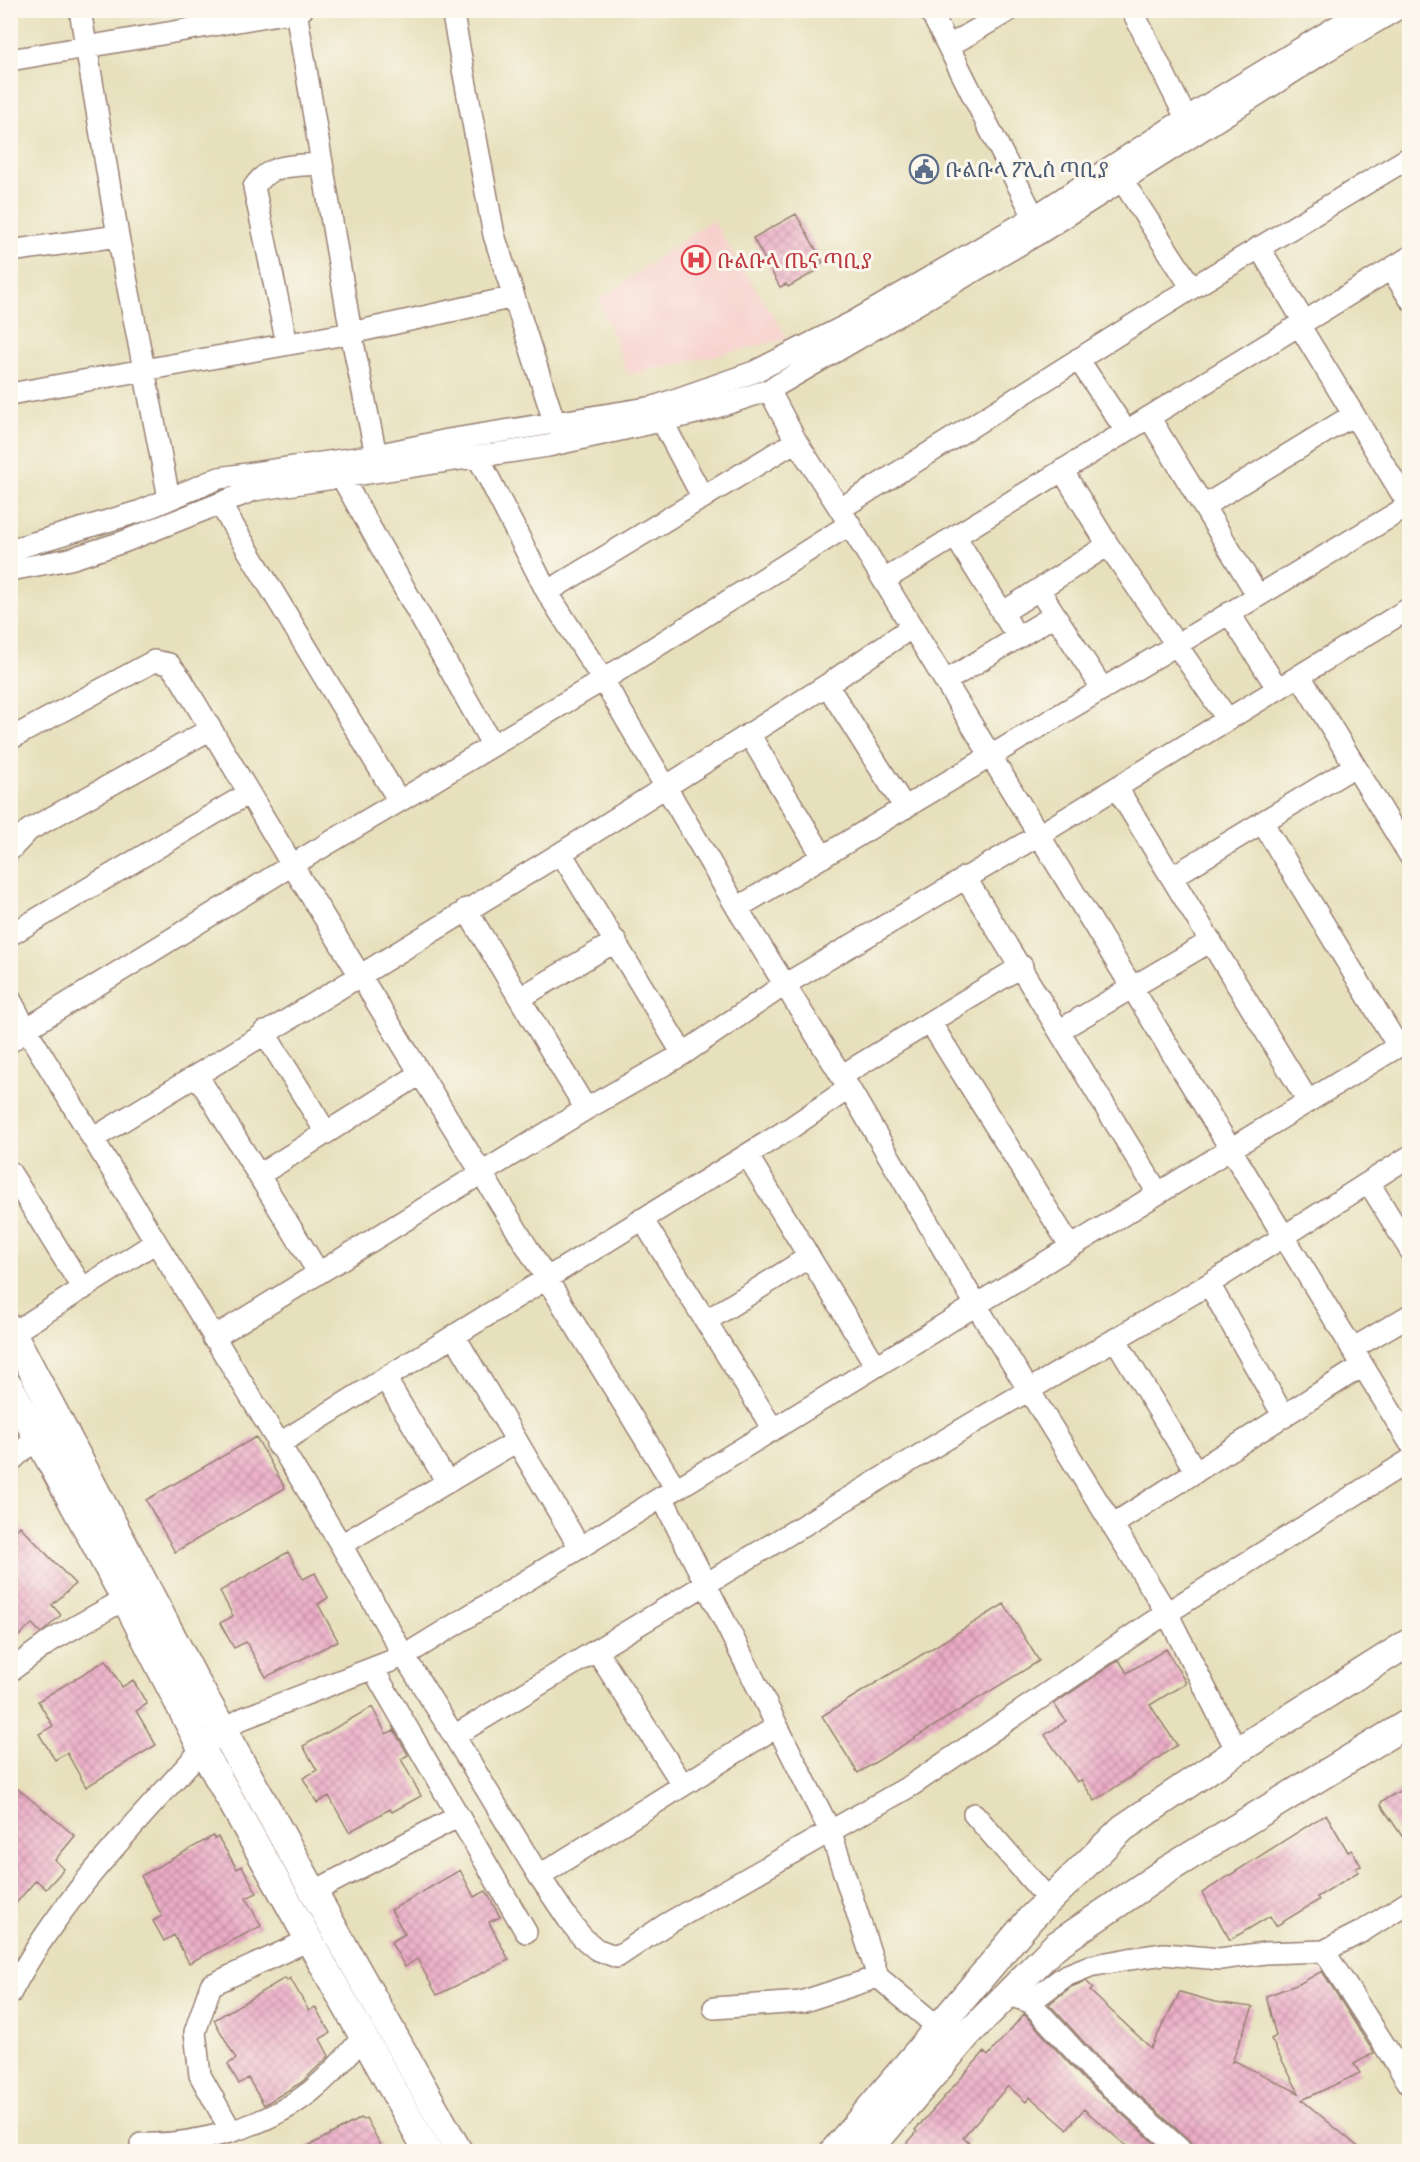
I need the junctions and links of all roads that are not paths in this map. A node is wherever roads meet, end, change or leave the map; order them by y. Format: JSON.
{"nodes":[{"id":1,"x":80,"y":10,"type":"edge"},
{"id":2,"x":452,"y":10,"type":"edge"},
{"id":3,"x":930,"y":10,"type":"edge"},
{"id":4,"x":1010,"y":10,"type":"edge"},
{"id":5,"x":1132,"y":10,"type":"edge"},
{"id":6,"x":1364,"y":10,"type":"edge"},
{"id":7,"x":1396,"y":10,"type":"edge"},
{"id":8,"x":299,"y":11,"type":"edge"},
{"id":9,"x":949,"y":46,"type":"junction"},
{"id":10,"x":88,"y":48,"type":"junction"},
{"id":11,"x":10,"y":60,"type":"edge"},
{"id":12,"x":1186,"y":118,"type":"junction"},
{"id":13,"x":1410,"y":157,"type":"edge"},
{"id":14,"x":322,"y":164,"type":"junction"},
{"id":15,"x":1122,"y":180,"type":"junction"},
{"id":16,"x":1034,"y":217,"type":"junction"},
{"id":17,"x":118,"y":236,"type":"junction"},
{"id":18,"x":1258,"y":247,"type":"junction"},
{"id":19,"x":10,"y":251,"type":"edge"},
{"id":20,"x":1410,"y":258,"type":"edge"},
{"id":21,"x":1391,"y":269,"type":"junction"},
{"id":22,"x":1192,"y":288,"type":"junction"},
{"id":23,"x":514,"y":297,"type":"junction"},
{"id":24,"x":1410,"y":299,"type":"edge"},
{"id":25,"x":1301,"y":324,"type":"junction"},
{"id":26,"x":351,"y":333,"type":"junction"},
{"id":27,"x":287,"y":345,"type":"junction"},
{"id":28,"x":1078,"y":359,"type":"junction"},
{"id":29,"x":145,"y":370,"type":"junction"},
{"id":30,"x":768,"y":390,"type":"junction"},
{"id":31,"x":10,"y":394,"type":"edge"},
{"id":32,"x":1353,"y":415,"type":"junction"},
{"id":33,"x":1149,"y":417,"type":"junction"},
{"id":34,"x":662,"y":421,"type":"junction"},
{"id":35,"x":555,"y":424,"type":"junction"},
{"id":36,"x":1126,"y":431,"type":"junction"},
{"id":37,"x":796,"y":441,"type":"junction"},
{"id":38,"x":376,"y":455,"type":"junction"},
{"id":39,"x":478,"y":457,"type":"junction"},
{"id":40,"x":337,"y":470,"type":"junction"},
{"id":41,"x":1062,"y":470,"type":"junction"},
{"id":42,"x":169,"y":498,"type":"junction"},
{"id":43,"x":702,"y":498,"type":"junction"},
{"id":44,"x":220,"y":504,"type":"junction"},
{"id":45,"x":1204,"y":506,"type":"junction"},
{"id":46,"x":1409,"y":506,"type":"edge"},
{"id":47,"x":845,"y":517,"type":"junction"},
{"id":48,"x":955,"y":536,"type":"junction"},
{"id":49,"x":1108,"y":545,"type":"junction"},
{"id":50,"x":10,"y":550,"type":"edge"},
{"id":51,"x":10,"y":570,"type":"edge"},
{"id":52,"x":884,"y":580,"type":"junction"},
{"id":53,"x":1039,"y":590,"type":"junction"},
{"id":54,"x":546,"y":592,"type":"junction"},
{"id":55,"x":1258,"y":596,"type":"junction"},
{"id":56,"x":1002,"y":613,"type":"junction"},
{"id":57,"x":1229,"y":613,"type":"junction"},
{"id":58,"x":1408,"y":614,"type":"edge"},
{"id":59,"x":1055,"y":615,"type":"junction"},
{"id":60,"x":912,"y":627,"type":"junction"},
{"id":61,"x":1017,"y":638,"type":"junction"},
{"id":62,"x":1174,"y":644,"type":"junction"},
{"id":63,"x":1300,"y":676,"type":"junction"},
{"id":64,"x":603,"y":680,"type":"junction"},
{"id":65,"x":946,"y":681,"type":"junction"},
{"id":66,"x":827,"y":685,"type":"junction"},
{"id":67,"x":1102,"y":688,"type":"junction"},
{"id":68,"x":1278,"y":689,"type":"junction"},
{"id":69,"x":1228,"y":720,"type":"junction"},
{"id":70,"x":211,"y":729,"type":"junction"},
{"id":71,"x":749,"y":734,"type":"junction"},
{"id":72,"x":10,"y":739,"type":"edge"},
{"id":73,"x":492,"y":744,"type":"junction"},
{"id":74,"x":991,"y":756,"type":"junction"},
{"id":75,"x":1354,"y":765,"type":"junction"},
{"id":76,"x":665,"y":785,"type":"junction"},
{"id":77,"x":1117,"y":788,"type":"junction"},
{"id":78,"x":249,"y":793,"type":"junction"},
{"id":79,"x":399,"y":801,"type":"junction"},
{"id":80,"x":905,"y":808,"type":"junction"},
{"id":81,"x":1262,"y":822,"type":"junction"},
{"id":82,"x":1039,"y":835,"type":"junction"},
{"id":83,"x":10,"y":850,"type":"edge"},
{"id":84,"x":561,"y":853,"type":"junction"},
{"id":85,"x":1410,"y":856,"type":"edge"},
{"id":86,"x":823,"y":857,"type":"junction"},
{"id":87,"x":292,"y":865,"type":"junction"},
{"id":88,"x":965,"y":877,"type":"junction"},
{"id":89,"x":1172,"y":878,"type":"junction"},
{"id":90,"x":737,"y":908,"type":"junction"},
{"id":91,"x":466,"y":909,"type":"junction"},
{"id":92,"x":10,"y":934,"type":"edge"},
{"id":93,"x":616,"y":941,"type":"junction"},
{"id":94,"x":1211,"y":942,"type":"junction"},
{"id":95,"x":1022,"y":966,"type":"junction"},
{"id":96,"x":360,"y":974,"type":"junction"},
{"id":97,"x":784,"y":985,"type":"junction"},
{"id":98,"x":1133,"y":989,"type":"junction"},
{"id":99,"x":520,"y":998,"type":"junction"},
{"id":100,"x":10,"y":999,"type":"edge"},
{"id":101,"x":930,"y":1022,"type":"junction"},
{"id":102,"x":1060,"y":1030,"type":"junction"},
{"id":103,"x":264,"y":1032,"type":"junction"},
{"id":104,"x":18,"y":1035,"type":"edge"},
{"id":105,"x":1404,"y":1042,"type":"edge"},
{"id":106,"x":683,"y":1054,"type":"junction"},
{"id":107,"x":420,"y":1074,"type":"junction"},
{"id":108,"x":197,"y":1075,"type":"junction"},
{"id":109,"x":845,"y":1082,"type":"junction"},
{"id":110,"x":1308,"y":1101,"type":"junction"},
{"id":111,"x":586,"y":1109,"type":"junction"},
{"id":112,"x":326,"y":1132,"type":"junction"},
{"id":113,"x":94,"y":1138,"type":"junction"},
{"id":114,"x":1230,"y":1149,"type":"junction"},
{"id":115,"x":747,"y":1155,"type":"junction"},
{"id":116,"x":1410,"y":1156,"type":"edge"},
{"id":117,"x":10,"y":1172,"type":"edge"},
{"id":118,"x":482,"y":1173,"type":"junction"},
{"id":119,"x":259,"y":1175,"type":"junction"},
{"id":120,"x":1369,"y":1183,"type":"junction"},
{"id":121,"x":1158,"y":1193,"type":"junction"},
{"id":122,"x":642,"y":1219,"type":"junction"},
{"id":123,"x":1283,"y":1235,"type":"junction"},
{"id":124,"x":156,"y":1242,"type":"junction"},
{"id":125,"x":1071,"y":1246,"type":"junction"},
{"id":126,"x":1410,"y":1250,"type":"edge"},
{"id":127,"x":809,"y":1257,"type":"junction"},
{"id":128,"x":318,"y":1272,"type":"junction"},
{"id":129,"x":548,"y":1278,"type":"junction"},
{"id":130,"x":1209,"y":1284,"type":"junction"},
{"id":131,"x":84,"y":1289,"type":"junction"},
{"id":132,"x":976,"y":1305,"type":"junction"},
{"id":133,"x":1410,"y":1315,"type":"edge"},
{"id":134,"x":706,"y":1321,"type":"junction"},
{"id":135,"x":12,"y":1331,"type":"edge"},
{"id":136,"x":454,"y":1335,"type":"junction"},
{"id":137,"x":213,"y":1338,"type":"junction"},
{"id":138,"x":1115,"y":1339,"type":"junction"},
{"id":139,"x":1357,"y":1358,"type":"junction"},
{"id":140,"x":876,"y":1366,"type":"junction"},
{"id":141,"x":385,"y":1378,"type":"junction"},
{"id":142,"x":10,"y":1387,"type":"edge"},
{"id":143,"x":1031,"y":1390,"type":"junction"},
{"id":144,"x":1284,"y":1417,"type":"junction"},
{"id":145,"x":773,"y":1429,"type":"junction"},
{"id":146,"x":36,"y":1438,"type":"junction"},
{"id":147,"x":517,"y":1441,"type":"junction"},
{"id":148,"x":1410,"y":1443,"type":"edge"},
{"id":149,"x":277,"y":1445,"type":"junction"},
{"id":150,"x":1410,"y":1460,"type":"edge"},
{"id":151,"x":10,"y":1462,"type":"edge"},
{"id":152,"x":1196,"y":1472,"type":"junction"},
{"id":153,"x":447,"y":1482,"type":"junction"},
{"id":154,"x":669,"y":1493,"type":"junction"},
{"id":155,"x":1112,"y":1525,"type":"junction"},
{"id":156,"x":341,"y":1545,"type":"junction"},
{"id":157,"x":580,"y":1548,"type":"junction"},
{"id":158,"x":706,"y":1584,"type":"junction"},
{"id":159,"x":125,"y":1599,"type":"junction"},
{"id":160,"x":1167,"y":1612,"type":"junction"},
{"id":161,"x":1410,"y":1642,"type":"edge"},
{"id":162,"x":596,"y":1650,"type":"junction"},
{"id":163,"x":404,"y":1656,"type":"junction"},
{"id":164,"x":373,"y":1669,"type":"junction"},
{"id":165,"x":10,"y":1671,"type":"edge"},
{"id":166,"x":1410,"y":1722,"type":"edge"},
{"id":167,"x":776,"y":1727,"type":"junction"},
{"id":168,"x":224,"y":1729,"type":"junction"},
{"id":169,"x":454,"y":1736,"type":"junction"},
{"id":170,"x":202,"y":1749,"type":"junction"},
{"id":171,"x":1237,"y":1751,"type":"junction"},
{"id":172,"x":683,"y":1785,"type":"junction"},
{"id":173,"x":974,"y":1814,"type":"dead end"},
{"id":174,"x":459,"y":1816,"type":"junction"},
{"id":175,"x":831,"y":1833,"type":"junction"},
{"id":176,"x":539,"y":1876,"type":"junction"},
{"id":177,"x":313,"y":1892,"type":"junction"},
{"id":178,"x":1049,"y":1900,"type":"junction"},
{"id":179,"x":1410,"y":1901,"type":"edge"},
{"id":180,"x":526,"y":1932,"type":"dead end"},
{"id":181,"x":309,"y":1940,"type":"junction"},
{"id":182,"x":1324,"y":1951,"type":"junction"},
{"id":183,"x":878,"y":1977,"type":"junction"},
{"id":184,"x":12,"y":1988,"type":"edge"},
{"id":185,"x":1018,"y":1998,"type":"junction"},
{"id":186,"x":714,"y":2008,"type":"dead end"},
{"id":187,"x":939,"y":2028,"type":"junction"},
{"id":188,"x":364,"y":2036,"type":"junction"},
{"id":189,"x":1410,"y":2085,"type":"edge"},
{"id":190,"x":231,"y":2131,"type":"junction"},
{"id":191,"x":141,"y":2144,"type":"dead end"},
{"id":192,"x":428,"y":2151,"type":"edge"},
{"id":193,"x":459,"y":2151,"type":"edge"},
{"id":194,"x":833,"y":2151,"type":"edge"},
{"id":195,"x":867,"y":2151,"type":"edge"},
{"id":196,"x":1183,"y":2151,"type":"edge"}],
"edges":[{"from":1,"to":10,"type":"street"},
{"from":2,"to":23,"type":"street"},
{"from":3,"to":9,"type":"street"},
{"from":4,"to":9,"type":"street"},
{"from":5,"to":12,"type":"street"},
{"from":6,"to":12,"type":"street"},
{"from":7,"to":15,"type":"street"},
{"from":8,"to":10,"type":"street"},
{"from":8,"to":14,"type":"street"},
{"from":9,"to":16,"type":"street"},
{"from":10,"to":11,"type":"street"},
{"from":10,"to":17,"type":"street"},
{"from":12,"to":16,"type":"street"},
{"from":13,"to":18,"type":"street"},
{"from":14,"to":26,"type":"street"},
{"from":14,"to":27,"type":"street"},
{"from":15,"to":22,"type":"street"},
{"from":15,"to":30,"type":"street"},
{"from":16,"to":35,"type":"street"},
{"from":17,"to":19,"type":"street"},
{"from":17,"to":29,"type":"street"},
{"from":18,"to":22,"type":"street"},
{"from":18,"to":25,"type":"street"},
{"from":20,"to":21,"type":"street"},
{"from":21,"to":24,"type":"street"},
{"from":21,"to":25,"type":"street"},
{"from":22,"to":28,"type":"street"},
{"from":23,"to":26,"type":"street"},
{"from":23,"to":35,"type":"street"},
{"from":25,"to":32,"type":"street"},
{"from":25,"to":33,"type":"street"},
{"from":26,"to":27,"type":"street"},
{"from":26,"to":38,"type":"street"},
{"from":27,"to":29,"type":"street"},
{"from":28,"to":36,"type":"street"},
{"from":28,"to":47,"type":"street"},
{"from":29,"to":31,"type":"street"},
{"from":29,"to":42,"type":"street"},
{"from":30,"to":34,"type":"street"},
{"from":30,"to":37,"type":"street"},
{"from":32,"to":45,"type":"street"},
{"from":32,"to":46,"type":"street"},
{"from":33,"to":36,"type":"street"},
{"from":33,"to":45,"type":"street"},
{"from":34,"to":39,"type":"street"},
{"from":34,"to":43,"type":"street"},
{"from":35,"to":38,"type":"street"},
{"from":36,"to":41,"type":"street"},
{"from":37,"to":43,"type":"street"},
{"from":37,"to":47,"type":"street"},
{"from":38,"to":40,"type":"street"},
{"from":39,"to":40,"type":"street"},
{"from":39,"to":54,"type":"street"},
{"from":40,"to":42,"type":"street"},
{"from":40,"to":44,"type":"street"},
{"from":40,"to":73,"type":"street"},
{"from":41,"to":48,"type":"street"},
{"from":41,"to":49,"type":"street"},
{"from":42,"to":50,"type":"street"},
{"from":43,"to":54,"type":"street"},
{"from":44,"to":51,"type":"street"},
{"from":44,"to":79,"type":"street"},
{"from":45,"to":55,"type":"street"},
{"from":46,"to":55,"type":"street"},
{"from":47,"to":52,"type":"street"},
{"from":47,"to":64,"type":"street"},
{"from":48,"to":52,"type":"street"},
{"from":48,"to":56,"type":"street"},
{"from":49,"to":53,"type":"street"},
{"from":49,"to":62,"type":"street"},
{"from":52,"to":60,"type":"street"},
{"from":53,"to":56,"type":"street"},
{"from":53,"to":59,"type":"street"},
{"from":54,"to":64,"type":"street"},
{"from":55,"to":57,"type":"street"},
{"from":56,"to":61,"type":"street"},
{"from":57,"to":62,"type":"street"},
{"from":57,"to":68,"type":"street"},
{"from":58,"to":63,"type":"street"},
{"from":59,"to":61,"type":"street"},
{"from":59,"to":67,"type":"street"},
{"from":60,"to":65,"type":"street"},
{"from":60,"to":66,"type":"street"},
{"from":61,"to":65,"type":"street"},
{"from":62,"to":67,"type":"street"},
{"from":62,"to":69,"type":"street"},
{"from":63,"to":68,"type":"street"},
{"from":63,"to":75,"type":"street"},
{"from":64,"to":73,"type":"street"},
{"from":64,"to":76,"type":"street"},
{"from":65,"to":74,"type":"street"},
{"from":66,"to":71,"type":"street"},
{"from":66,"to":80,"type":"street"},
{"from":67,"to":74,"type":"street"},
{"from":68,"to":69,"type":"street"},
{"from":69,"to":77,"type":"street"},
{"from":70,"to":72,"type":"street"},
{"from":70,"to":78,"type":"street"},
{"from":70,"to":83,"type":"street"},
{"from":71,"to":76,"type":"street"},
{"from":71,"to":86,"type":"street"},
{"from":73,"to":79,"type":"street"},
{"from":74,"to":80,"type":"street"},
{"from":74,"to":82,"type":"street"},
{"from":75,"to":81,"type":"street"},
{"from":75,"to":85,"type":"street"},
{"from":76,"to":84,"type":"street"},
{"from":76,"to":90,"type":"street"},
{"from":77,"to":82,"type":"street"},
{"from":77,"to":89,"type":"street"},
{"from":78,"to":87,"type":"street"},
{"from":78,"to":92,"type":"street"},
{"from":79,"to":87,"type":"street"},
{"from":80,"to":86,"type":"street"},
{"from":81,"to":89,"type":"street"},
{"from":81,"to":105,"type":"street"},
{"from":82,"to":88,"type":"street"},
{"from":82,"to":98,"type":"street"},
{"from":84,"to":91,"type":"street"},
{"from":84,"to":93,"type":"street"},
{"from":86,"to":90,"type":"street"},
{"from":87,"to":96,"type":"street"},
{"from":87,"to":104,"type":"street"},
{"from":88,"to":95,"type":"street"},
{"from":88,"to":97,"type":"street"},
{"from":89,"to":94,"type":"street"},
{"from":90,"to":97,"type":"street"},
{"from":91,"to":96,"type":"street"},
{"from":91,"to":99,"type":"street"},
{"from":93,"to":99,"type":"street"},
{"from":93,"to":106,"type":"street"},
{"from":94,"to":98,"type":"street"},
{"from":94,"to":110,"type":"street"},
{"from":95,"to":101,"type":"street"},
{"from":95,"to":102,"type":"street"},
{"from":96,"to":103,"type":"street"},
{"from":96,"to":107,"type":"street"},
{"from":97,"to":106,"type":"street"},
{"from":97,"to":109,"type":"street"},
{"from":98,"to":102,"type":"street"},
{"from":98,"to":114,"type":"street"},
{"from":99,"to":111,"type":"street"},
{"from":100,"to":104,"type":"street"},
{"from":101,"to":109,"type":"street"},
{"from":101,"to":125,"type":"street"},
{"from":102,"to":121,"type":"street"},
{"from":103,"to":108,"type":"street"},
{"from":103,"to":112,"type":"street"},
{"from":104,"to":113,"type":"street"},
{"from":105,"to":110,"type":"street"},
{"from":106,"to":111,"type":"street"},
{"from":107,"to":112,"type":"street"},
{"from":107,"to":118,"type":"street"},
{"from":108,"to":113,"type":"street"},
{"from":108,"to":119,"type":"street"},
{"from":109,"to":115,"type":"street"},
{"from":109,"to":132,"type":"street"},
{"from":110,"to":114,"type":"street"},
{"from":111,"to":118,"type":"street"},
{"from":112,"to":119,"type":"street"},
{"from":113,"to":124,"type":"street"},
{"from":114,"to":121,"type":"street"},
{"from":114,"to":123,"type":"street"},
{"from":115,"to":122,"type":"street"},
{"from":115,"to":127,"type":"street"},
{"from":116,"to":120,"type":"street"},
{"from":117,"to":131,"type":"street"},
{"from":118,"to":128,"type":"street"},
{"from":118,"to":129,"type":"street"},
{"from":119,"to":128,"type":"street"},
{"from":120,"to":123,"type":"street"},
{"from":120,"to":126,"type":"street"},
{"from":121,"to":125,"type":"street"},
{"from":122,"to":129,"type":"street"},
{"from":122,"to":134,"type":"street"},
{"from":123,"to":130,"type":"street"},
{"from":123,"to":139,"type":"street"},
{"from":124,"to":131,"type":"street"},
{"from":124,"to":137,"type":"street"},
{"from":125,"to":132,"type":"street"},
{"from":127,"to":134,"type":"street"},
{"from":127,"to":140,"type":"street"},
{"from":128,"to":137,"type":"street"},
{"from":129,"to":136,"type":"street"},
{"from":129,"to":154,"type":"street"},
{"from":130,"to":138,"type":"street"},
{"from":130,"to":144,"type":"street"},
{"from":131,"to":135,"type":"street"},
{"from":132,"to":140,"type":"street"},
{"from":132,"to":143,"type":"street"},
{"from":133,"to":139,"type":"street"},
{"from":134,"to":145,"type":"street"},
{"from":135,"to":168,"type":"main road"},
{"from":136,"to":141,"type":"street"},
{"from":136,"to":147,"type":"street"},
{"from":137,"to":149,"type":"street"},
{"from":138,"to":143,"type":"street"},
{"from":138,"to":152,"type":"street"},
{"from":139,"to":144,"type":"street"},
{"from":139,"to":148,"type":"street"},
{"from":140,"to":145,"type":"street"},
{"from":141,"to":149,"type":"street"},
{"from":141,"to":153,"type":"street"},
{"from":142,"to":146,"type":"main road"},
{"from":143,"to":155,"type":"street"},
{"from":143,"to":158,"type":"street"},
{"from":144,"to":152,"type":"street"},
{"from":145,"to":154,"type":"street"},
{"from":146,"to":151,"type":"street"},
{"from":146,"to":159,"type":"main road"},
{"from":147,"to":153,"type":"street"},
{"from":147,"to":157,"type":"street"},
{"from":149,"to":156,"type":"street"},
{"from":150,"to":160,"type":"street"},
{"from":152,"to":155,"type":"street"},
{"from":153,"to":156,"type":"street"},
{"from":154,"to":157,"type":"street"},
{"from":154,"to":158,"type":"street"},
{"from":155,"to":160,"type":"street"},
{"from":156,"to":163,"type":"street"},
{"from":157,"to":163,"type":"street"},
{"from":158,"to":162,"type":"street"},
{"from":158,"to":167,"type":"street"},
{"from":159,"to":165,"type":"street"},
{"from":159,"to":170,"type":"main road"},
{"from":160,"to":171,"type":"street"},
{"from":160,"to":175,"type":"street"},
{"from":161,"to":171,"type":"main road"},
{"from":162,"to":169,"type":"street"},
{"from":162,"to":172,"type":"street"},
{"from":163,"to":164,"type":"street"},
{"from":163,"to":169,"type":"street"},
{"from":164,"to":168,"type":"street"},
{"from":164,"to":174,"type":"street"},
{"from":166,"to":185,"type":"main road"},
{"from":167,"to":172,"type":"street"},
{"from":167,"to":175,"type":"street"},
{"from":168,"to":170,"type":"street"},
{"from":168,"to":177,"type":"main road"},
{"from":169,"to":176,"type":"street"},
{"from":170,"to":181,"type":"main road"},
{"from":170,"to":184,"type":"street"},
{"from":171,"to":178,"type":"main road"},
{"from":172,"to":176,"type":"street"},
{"from":173,"to":178,"type":"street"},
{"from":174,"to":177,"type":"street"},
{"from":174,"to":180,"type":"street"},
{"from":175,"to":176,"type":"street"},
{"from":175,"to":183,"type":"street"},
{"from":177,"to":193,"type":"main road"},
{"from":178,"to":187,"type":"main road"},
{"from":179,"to":182,"type":"street"},
{"from":181,"to":188,"type":"main road"},
{"from":181,"to":190,"type":"street"},
{"from":182,"to":185,"type":"street"},
{"from":182,"to":189,"type":"street"},
{"from":183,"to":186,"type":"street"},
{"from":183,"to":187,"type":"street"},
{"from":185,"to":195,"type":"main road"},
{"from":185,"to":196,"type":"street"},
{"from":187,"to":194,"type":"main road"},
{"from":188,"to":190,"type":"street"},
{"from":188,"to":192,"type":"main road"},
{"from":190,"to":191,"type":"street"}]}
